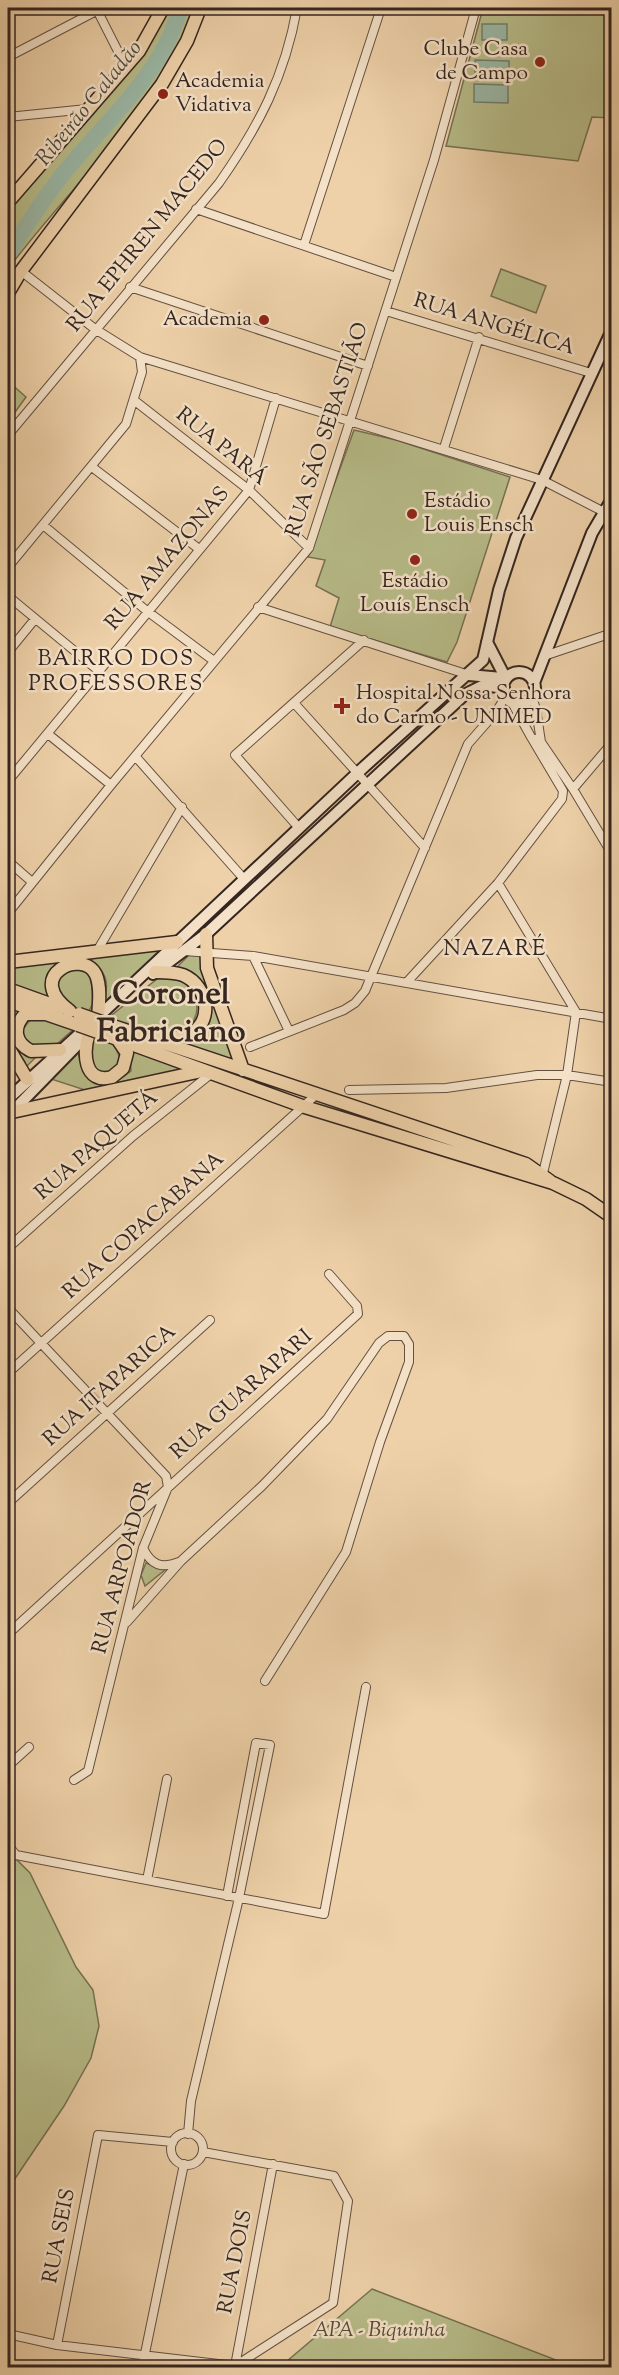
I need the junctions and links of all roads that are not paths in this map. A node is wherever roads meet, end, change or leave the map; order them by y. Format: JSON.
{"nodes":[{"id":1,"x":98,"y":8,"type":"edge"},
{"id":2,"x":163,"y":8,"type":"edge"},
{"id":3,"x":200,"y":8,"type":"edge"},
{"id":4,"x":297,"y":8,"type":"edge"},
{"id":5,"x":381,"y":8,"type":"edge"},
{"id":6,"x":476,"y":8,"type":"edge"},
{"id":7,"x":8,"y":45,"type":"edge"},
{"id":8,"x":10,"y":56,"type":"edge"},
{"id":9,"x":126,"y":67,"type":"junction"},
{"id":10,"x":87,"y":109,"type":"junction"},
{"id":11,"x":8,"y":117,"type":"edge"},
{"id":12,"x":8,"y":202,"type":"edge"},
{"id":13,"x":196,"y":209,"type":"junction"},
{"id":14,"x":304,"y":245,"type":"junction"},
{"id":15,"x":21,"y":271,"type":"junction"},
{"id":16,"x":396,"y":277,"type":"junction"},
{"id":17,"x":130,"y":287,"type":"junction"},
{"id":18,"x":8,"y":293,"type":"edge"},
{"id":19,"x":386,"y":311,"type":"junction"},
{"id":20,"x":95,"y":329,"type":"junction"},
{"id":21,"x":612,"y":330,"type":"edge"},
{"id":22,"x":479,"y":337,"type":"junction"},
{"id":23,"x":140,"y":357,"type":"junction"},
{"id":24,"x":368,"y":366,"type":"junction"},
{"id":25,"x":591,"y":374,"type":"junction"},
{"id":26,"x":276,"y":398,"type":"junction"},
{"id":27,"x":135,"y":401,"type":"junction"},
{"id":28,"x":349,"y":420,"type":"junction"},
{"id":29,"x":8,"y":435,"type":"edge"},
{"id":30,"x":444,"y":448,"type":"junction"},
{"id":31,"x":92,"y":467,"type":"junction"},
{"id":32,"x":542,"y":480,"type":"junction"},
{"id":33,"x":249,"y":490,"type":"junction"},
{"id":34,"x":612,"y":499,"type":"edge"},
{"id":35,"x":604,"y":512,"type":"junction"},
{"id":36,"x":44,"y":525,"type":"junction"},
{"id":37,"x":309,"y":548,"type":"junction"},
{"id":38,"x":199,"y":549,"type":"junction"},
{"id":39,"x":8,"y":567,"type":"edge"},
{"id":40,"x":8,"y":596,"type":"edge"},
{"id":41,"x":258,"y":607,"type":"junction"},
{"id":42,"x":147,"y":611,"type":"junction"},
{"id":43,"x":34,"y":619,"type":"junction"},
{"id":44,"x":612,"y":633,"type":"edge"},
{"id":45,"x":364,"y":639,"type":"junction"},
{"id":46,"x":487,"y":642,"type":"junction"},
{"id":47,"x":8,"y":652,"type":"edge"},
{"id":48,"x":544,"y":656,"type":"junction"},
{"id":49,"x":214,"y":662,"type":"junction"},
{"id":50,"x":99,"y":672,"type":"junction"},
{"id":51,"x":469,"y":675,"type":"junction"},
{"id":52,"x":534,"y":683,"type":"junction"},
{"id":53,"x":507,"y":691,"type":"junction"},
{"id":54,"x":532,"y":697,"type":"junction"},
{"id":55,"x":295,"y":704,"type":"junction"},
{"id":56,"x":48,"y":734,"type":"junction"},
{"id":57,"x":531,"y":737,"type":"junction"},
{"id":58,"x":541,"y":742,"type":"junction"},
{"id":59,"x":612,"y":743,"type":"edge"},
{"id":60,"x":136,"y":757,"type":"junction"},
{"id":61,"x":357,"y":773,"type":"junction"},
{"id":62,"x":8,"y":781,"type":"edge"},
{"id":63,"x":367,"y":784,"type":"junction"},
{"id":64,"x":111,"y":785,"type":"junction"},
{"id":65,"x":573,"y":789,"type":"junction"},
{"id":66,"x":182,"y":807,"type":"junction"},
{"id":67,"x":299,"y":828,"type":"junction"},
{"id":68,"x":425,"y":848,"type":"junction"},
{"id":69,"x":612,"y":854,"type":"edge"},
{"id":70,"x":8,"y":861,"type":"edge"},
{"id":71,"x":244,"y":879,"type":"junction"},
{"id":72,"x":32,"y":882,"type":"junction"},
{"id":73,"x":498,"y":883,"type":"junction"},
{"id":74,"x":8,"y":913,"type":"edge"},
{"id":75,"x":206,"y":934,"type":"junction"},
{"id":76,"x":180,"y":947,"type":"junction"},
{"id":77,"x":97,"y":951,"type":"junction"},
{"id":78,"x":205,"y":952,"type":"junction"},
{"id":79,"x":253,"y":956,"type":"junction"},
{"id":80,"x":8,"y":962,"type":"edge"},
{"id":81,"x":155,"y":972,"type":"junction"},
{"id":82,"x":372,"y":977,"type":"junction"},
{"id":83,"x":407,"y":982,"type":"junction"},
{"id":84,"x":8,"y":989,"type":"edge"},
{"id":85,"x":8,"y":1001,"type":"edge"},
{"id":86,"x":576,"y":1012,"type":"junction"},
{"id":87,"x":45,"y":1014,"type":"junction"},
{"id":88,"x":75,"y":1017,"type":"junction"},
{"id":89,"x":98,"y":1017,"type":"junction"},
{"id":90,"x":612,"y":1019,"type":"edge"},
{"id":91,"x":289,"y":1031,"type":"junction"},
{"id":92,"x":88,"y":1033,"type":"junction"},
{"id":93,"x":111,"y":1033,"type":"junction"},
{"id":94,"x":146,"y":1038,"type":"junction"},
{"id":95,"x":8,"y":1047,"type":"edge"},
{"id":96,"x":250,"y":1047,"type":"dead end"},
{"id":97,"x":60,"y":1050,"type":"junction"},
{"id":98,"x":243,"y":1070,"type":"junction"},
{"id":99,"x":208,"y":1072,"type":"junction"},
{"id":100,"x":567,"y":1075,"type":"junction"},
{"id":101,"x":27,"y":1079,"type":"junction"},
{"id":102,"x":612,"y":1082,"type":"edge"},
{"id":103,"x":350,"y":1090,"type":"dead end"},
{"id":104,"x":318,"y":1093,"type":"junction"},
{"id":105,"x":8,"y":1099,"type":"edge"},
{"id":106,"x":305,"y":1107,"type":"junction"},
{"id":107,"x":10,"y":1114,"type":"edge"},
{"id":108,"x":546,"y":1180,"type":"junction"},
{"id":109,"x":612,"y":1217,"type":"edge"},
{"id":110,"x":8,"y":1248,"type":"edge"},
{"id":111,"x":329,"y":1274,"type":"dead end"},
{"id":112,"x":8,"y":1308,"type":"edge"},
{"id":113,"x":210,"y":1320,"type":"dead end"},
{"id":114,"x":41,"y":1342,"type":"junction"},
{"id":115,"x":8,"y":1373,"type":"edge"},
{"id":116,"x":107,"y":1411,"type":"junction"},
{"id":117,"x":168,"y":1487,"type":"junction"},
{"id":118,"x":8,"y":1503,"type":"edge"},
{"id":119,"x":143,"y":1548,"type":"junction"},
{"id":120,"x":181,"y":1561,"type":"junction"},
{"id":121,"x":127,"y":1622,"type":"junction"},
{"id":122,"x":8,"y":1634,"type":"edge"},
{"id":123,"x":265,"y":1681,"type":"dead end"},
{"id":124,"x":366,"y":1687,"type":"dead end"},
{"id":125,"x":30,"y":1747,"type":"dead end"},
{"id":126,"x":8,"y":1766,"type":"edge"},
{"id":127,"x":167,"y":1779,"type":"dead end"},
{"id":128,"x":74,"y":1780,"type":"dead end"},
{"id":129,"x":8,"y":1845,"type":"edge"},
{"id":130,"x":147,"y":1880,"type":"junction"},
{"id":131,"x":227,"y":1896,"type":"junction"},
{"id":132,"x":239,"y":1898,"type":"junction"},
{"id":133,"x":188,"y":2134,"type":"junction"},
{"id":134,"x":173,"y":2142,"type":"junction"},
{"id":135,"x":203,"y":2152,"type":"junction"},
{"id":136,"x":184,"y":2164,"type":"junction"},
{"id":137,"x":273,"y":2164,"type":"junction"},
{"id":138,"x":8,"y":2334,"type":"edge"},
{"id":139,"x":57,"y":2345,"type":"junction"},
{"id":140,"x":144,"y":2356,"type":"junction"},
{"id":141,"x":235,"y":2366,"type":"edge"},
{"id":142,"x":142,"y":2367,"type":"edge"}],
"edges":[{"from":1,"to":8,"type":"street"},
{"from":1,"to":9,"type":"street"},
{"from":2,"to":9,"type":"main road"},
{"from":3,"to":15,"type":"main road"},
{"from":4,"to":13,"type":"street","name":"RUA EPHREN MACEDO"},
{"from":5,"to":14,"type":"street"},
{"from":6,"to":16,"type":"street","name":"RUA SÃO SEBASTIÃO"},
{"from":7,"to":8,"type":"street"},
{"from":9,"to":10,"type":"main road"},
{"from":10,"to":11,"type":"street"},
{"from":10,"to":12,"type":"main road"},
{"from":13,"to":14,"type":"street"},
{"from":13,"to":17,"type":"street","name":"RUA EPHREN MACEDO"},
{"from":14,"to":16,"type":"street"},
{"from":15,"to":18,"type":"main road"},
{"from":15,"to":20,"type":"street"},
{"from":16,"to":19,"type":"street","name":"RUA SÃO SEBASTIÃO"},
{"from":17,"to":20,"type":"street","name":"RUA EPHREN MACEDO"},
{"from":17,"to":24,"type":"street"},
{"from":19,"to":22,"type":"street","name":"RUA ANGÉLICA"},
{"from":19,"to":24,"type":"street","name":"RUA SÃO SEBASTIÃO"},
{"from":20,"to":23,"type":"street"},
{"from":20,"to":29,"type":"street","name":"RUA EPHREN MACEDO"},
{"from":21,"to":25,"type":"main road"},
{"from":22,"to":25,"type":"street","name":"RUA ANGÉLICA"},
{"from":22,"to":30,"type":"street"},
{"from":23,"to":26,"type":"street"},
{"from":23,"to":27,"type":"street"},
{"from":24,"to":28,"type":"street","name":"RUA SÃO SEBASTIÃO"},
{"from":25,"to":32,"type":"main road"},
{"from":26,"to":28,"type":"street"},
{"from":26,"to":33,"type":"street","name":"RUA AMAZONAS"},
{"from":27,"to":31,"type":"street"},
{"from":27,"to":33,"type":"street","name":"RUA PARÁ"},
{"from":28,"to":30,"type":"street"},
{"from":28,"to":37,"type":"street","name":"RUA SÃO SEBASTIÃO"},
{"from":30,"to":32,"type":"street"},
{"from":31,"to":36,"type":"street"},
{"from":31,"to":38,"type":"street"},
{"from":32,"to":35,"type":"street"},
{"from":32,"to":46,"type":"main road"},
{"from":33,"to":37,"type":"street","name":"RUA PARÁ"},
{"from":33,"to":38,"type":"street","name":"RUA AMAZONAS"},
{"from":34,"to":35,"type":"main road"},
{"from":35,"to":48,"type":"main road"},
{"from":36,"to":39,"type":"street"},
{"from":36,"to":42,"type":"street"},
{"from":37,"to":41,"type":"street","name":"RUA SÃO SEBASTIÃO"},
{"from":38,"to":42,"type":"street","name":"RUA AMAZONAS"},
{"from":40,"to":43,"type":"street"},
{"from":41,"to":45,"type":"street"},
{"from":41,"to":49,"type":"street","name":"RUA SÃO SEBASTIÃO"},
{"from":42,"to":49,"type":"street"},
{"from":42,"to":50,"type":"street","name":"RUA AMAZONAS"},
{"from":43,"to":47,"type":"street"},
{"from":43,"to":50,"type":"street"},
{"from":44,"to":48,"type":"street"},
{"from":45,"to":51,"type":"street"},
{"from":45,"to":55,"type":"street"},
{"from":46,"to":51,"type":"main road"},
{"from":46,"to":53,"type":"main road"},
{"from":48,"to":52,"type":"main road"},
{"from":49,"to":60,"type":"street","name":"RUA SÃO SEBASTIÃO"},
{"from":50,"to":56,"type":"street","name":"RUA AMAZONAS"},
{"from":51,"to":53,"type":"main road"},
{"from":51,"to":61,"type":"main road"},
{"from":52,"to":53,"type":"main road"},
{"from":52,"to":54,"type":"main road"},
{"from":53,"to":54,"type":"main road"},
{"from":53,"to":57,"type":"street"},
{"from":53,"to":63,"type":"main road"},
{"from":53,"to":68,"type":"street"},
{"from":54,"to":58,"type":"street"},
{"from":55,"to":61,"type":"street"},
{"from":55,"to":67,"type":"street"},
{"from":56,"to":62,"type":"street","name":"RUA AMAZONAS"},
{"from":56,"to":64,"type":"street"},
{"from":57,"to":58,"type":"street"},
{"from":57,"to":73,"type":"street"},
{"from":58,"to":65,"type":"street"},
{"from":59,"to":65,"type":"street"},
{"from":60,"to":64,"type":"street","name":"RUA SÃO SEBASTIÃO"},
{"from":60,"to":66,"type":"street"},
{"from":61,"to":63,"type":"street"},
{"from":61,"to":67,"type":"main road"},
{"from":63,"to":68,"type":"street"},
{"from":63,"to":75,"type":"main road"},
{"from":64,"to":72,"type":"street","name":"RUA SÃO SEBASTIÃO"},
{"from":65,"to":69,"type":"street"},
{"from":66,"to":71,"type":"street"},
{"from":66,"to":77,"type":"street"},
{"from":67,"to":71,"type":"main road"},
{"from":68,"to":82,"type":"street"},
{"from":70,"to":72,"type":"street"},
{"from":71,"to":76,"type":"main road"},
{"from":72,"to":74,"type":"street","name":"RUA SÃO SEBASTIÃO"},
{"from":73,"to":83,"type":"street"},
{"from":73,"to":86,"type":"street"},
{"from":75,"to":76,"type":"main road"},
{"from":75,"to":78,"type":"main road"},
{"from":76,"to":77,"type":"main road"},
{"from":76,"to":78,"type":"street"},
{"from":76,"to":81,"type":"main road"},
{"from":76,"to":89,"type":"main road"},
{"from":77,"to":80,"type":"main road"},
{"from":78,"to":79,"type":"street"},
{"from":78,"to":98,"type":"main road"},
{"from":79,"to":82,"type":"street"},
{"from":79,"to":91,"type":"street"},
{"from":81,"to":92,"type":"main road"},
{"from":81,"to":94,"type":"main road"},
{"from":82,"to":83,"type":"street"},
{"from":82,"to":91,"type":"street"},
{"from":83,"to":86,"type":"street"},
{"from":84,"to":88,"type":"main road"},
{"from":85,"to":87,"type":"main road"},
{"from":86,"to":90,"type":"street"},
{"from":86,"to":100,"type":"street"},
{"from":87,"to":88,"type":"main road"},
{"from":87,"to":97,"type":"main road"},
{"from":88,"to":89,"type":"main road"},
{"from":88,"to":93,"type":"main road","bridge":true},
{"from":89,"to":97,"type":"main road"},
{"from":91,"to":96,"type":"street"},
{"from":92,"to":93,"type":"main road"},
{"from":92,"to":107,"type":"main road"},
{"from":93,"to":94,"type":"main road"},
{"from":93,"to":99,"type":"main road"},
{"from":94,"to":98,"type":"main road"},
{"from":95,"to":101,"type":"main road"},
{"from":97,"to":101,"type":"main road"},
{"from":98,"to":104,"type":"main road"},
{"from":99,"to":106,"type":"main road"},
{"from":99,"to":107,"type":"main road"},
{"from":99,"to":110,"type":"street","name":"RUA PAQUETÁ"},
{"from":100,"to":102,"type":"street"},
{"from":100,"to":103,"type":"street"},
{"from":100,"to":108,"type":"street"},
{"from":101,"to":105,"type":"main road"},
{"from":104,"to":106,"type":"street","name":"RUA COPACABANA"},
{"from":104,"to":108,"type":"main road"},
{"from":106,"to":108,"type":"main road"},
{"from":106,"to":114,"type":"street","name":"RUA COPACABANA"},
{"from":108,"to":109,"type":"main road"},
{"from":111,"to":117,"type":"street","name":"RUA GUARAPARI"},
{"from":112,"to":114,"type":"street","name":"RUA ARPOADOR"},
{"from":113,"to":116,"type":"street","name":"RUA ITAPARICA"},
{"from":114,"to":115,"type":"street","name":"RUA COPACABANA"},
{"from":114,"to":116,"type":"street","name":"RUA ARPOADOR"},
{"from":116,"to":117,"type":"street","name":"RUA ARPOADOR"},
{"from":116,"to":118,"type":"street","name":"RUA ITAPARICA"},
{"from":117,"to":119,"type":"street","name":"RUA ARPOADOR"},
{"from":117,"to":122,"type":"street","name":"RUA GUARAPARI"},
{"from":119,"to":120,"type":"street"},
{"from":119,"to":121,"type":"street","name":"RUA ARPOADOR"},
{"from":120,"to":121,"type":"street"},
{"from":120,"to":123,"type":"street"},
{"from":121,"to":128,"type":"street","name":"RUA ARPOADOR"},
{"from":124,"to":132,"type":"street"},
{"from":125,"to":126,"type":"street"},
{"from":127,"to":130,"type":"street"},
{"from":129,"to":130,"type":"street"},
{"from":130,"to":131,"type":"street"},
{"from":131,"to":132,"type":"street"},
{"from":131,"to":132,"type":"street"},
{"from":132,"to":133,"type":"street"},
{"from":133,"to":134,"type":"street"},
{"from":133,"to":135,"type":"street"},
{"from":134,"to":136,"type":"street"},
{"from":134,"to":139,"type":"street","name":"RUA SEIS"},
{"from":135,"to":136,"type":"street"},
{"from":135,"to":137,"type":"street"},
{"from":136,"to":140,"type":"street"},
{"from":137,"to":141,"type":"street","name":"RUA DOIS"},
{"from":137,"to":141,"type":"street"},
{"from":138,"to":139,"type":"street"},
{"from":139,"to":140,"type":"street"},
{"from":140,"to":141,"type":"street"},
{"from":140,"to":142,"type":"street"}]}
